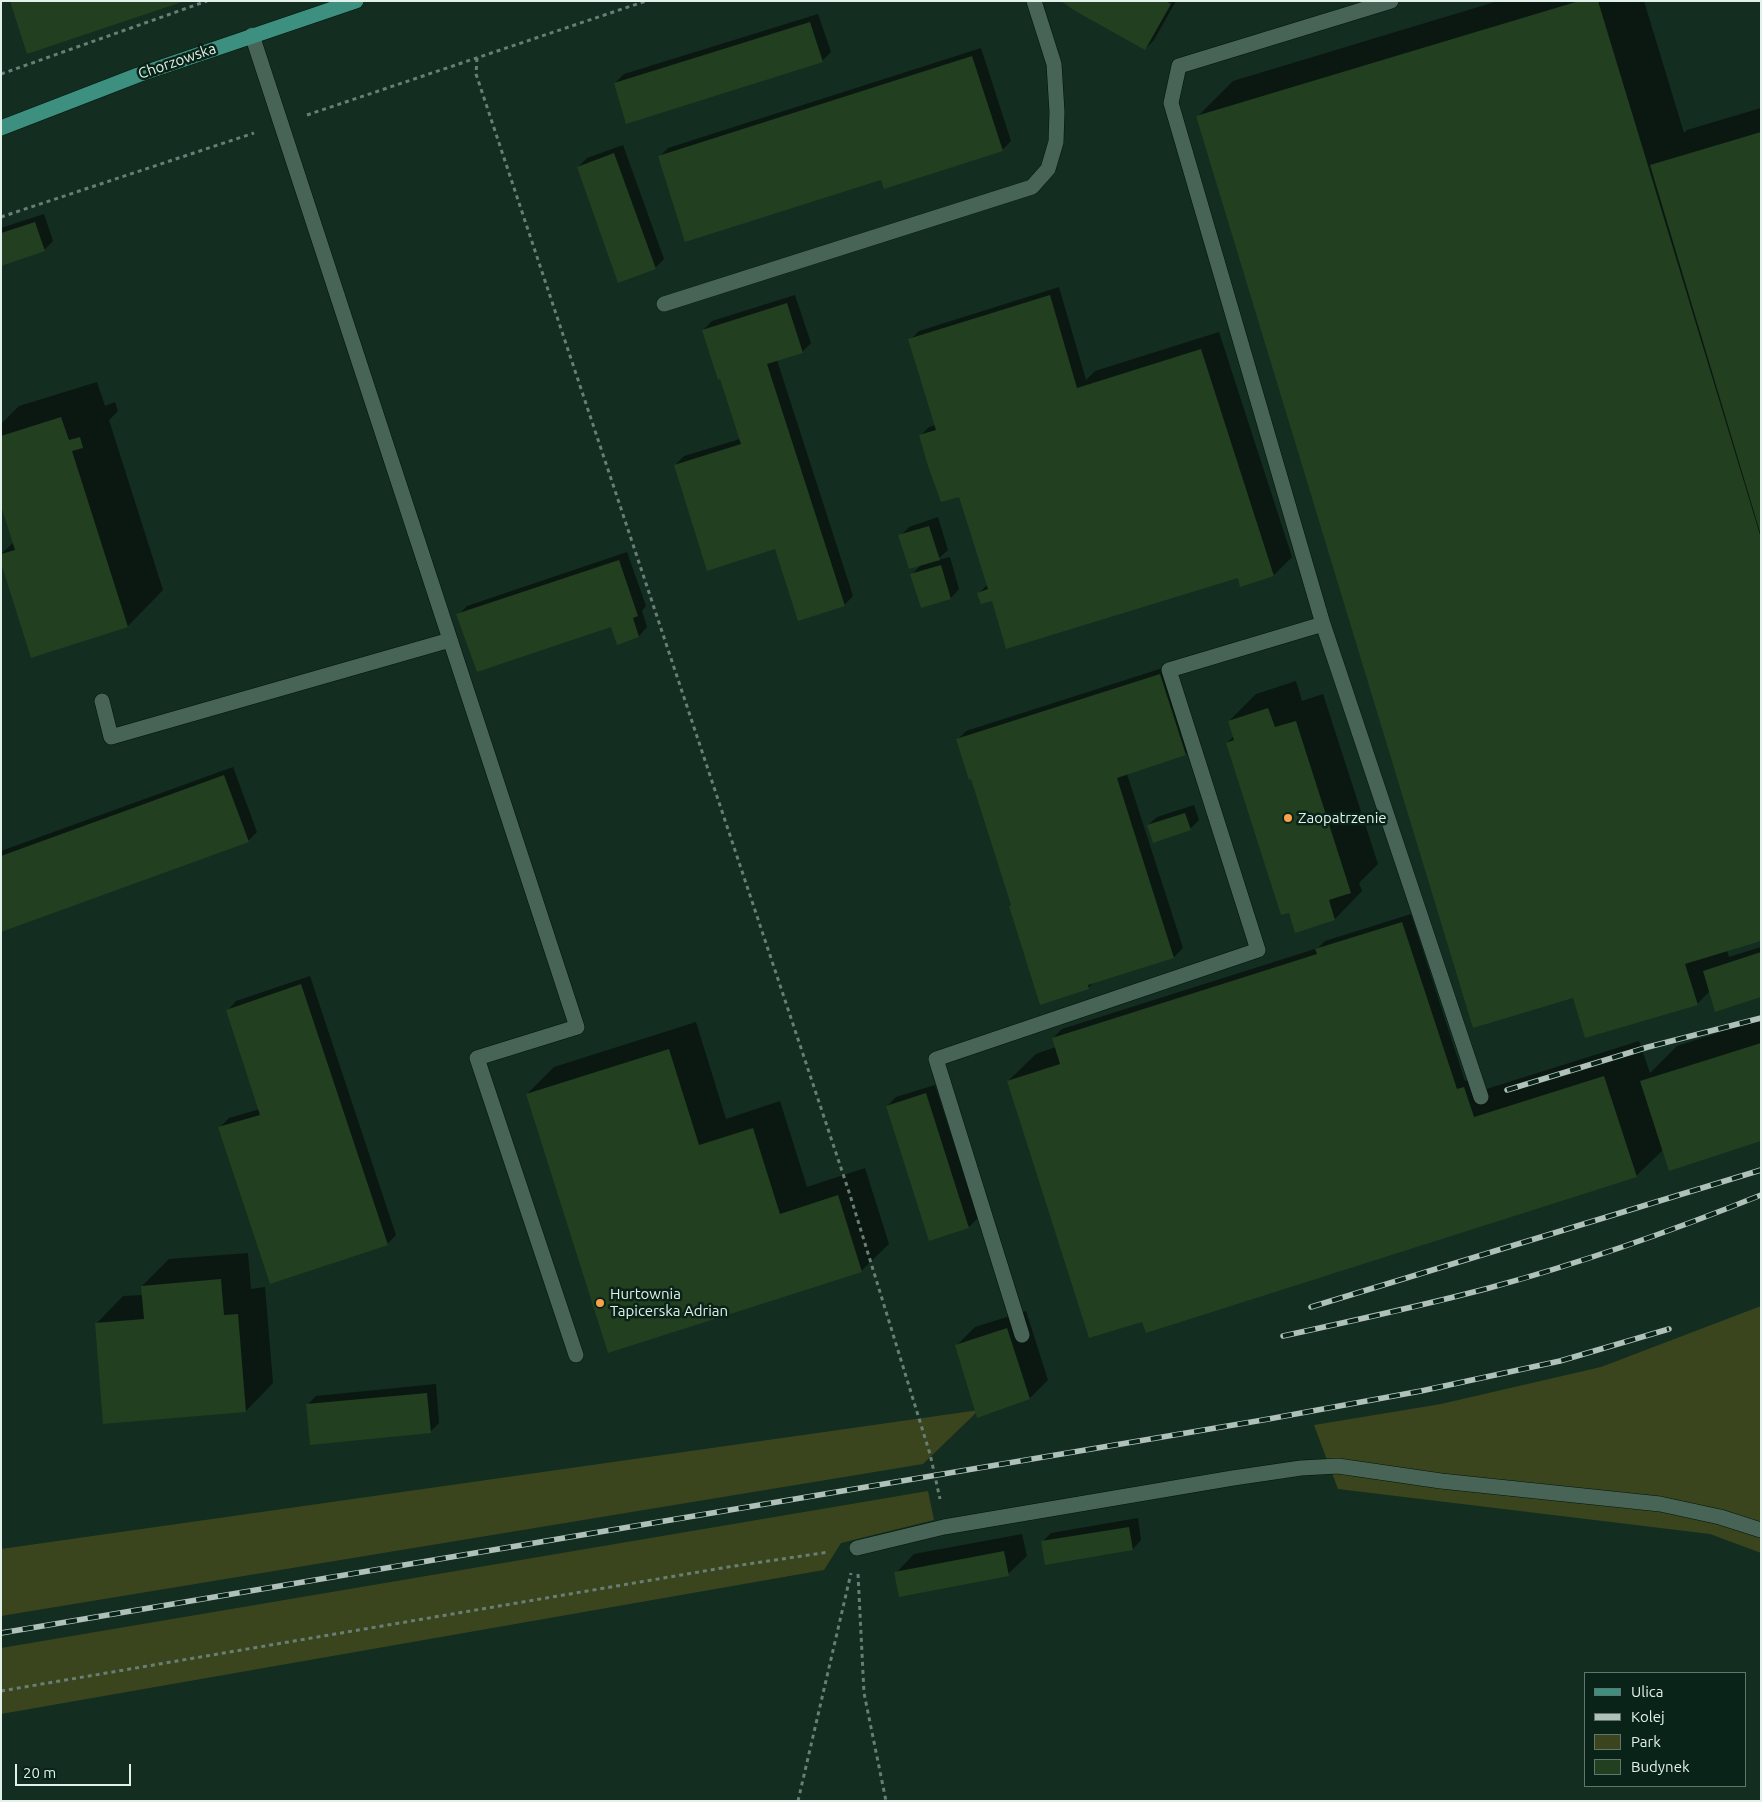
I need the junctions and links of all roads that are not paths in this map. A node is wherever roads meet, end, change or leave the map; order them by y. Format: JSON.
{"nodes":[{"id":1,"x":356,"y":1,"type":"edge"},
{"id":2,"x":1034,"y":1,"type":"edge"},
{"id":3,"x":1391,"y":1,"type":"edge"},
{"id":4,"x":252,"y":35,"type":"junction"},
{"id":5,"x":1,"y":128,"type":"edge"},
{"id":6,"x":664,"y":304,"type":"dead end"},
{"id":7,"x":1323,"y":624,"type":"junction"},
{"id":8,"x":450,"y":640,"type":"junction"},
{"id":9,"x":102,"y":701,"type":"dead end"},
{"id":10,"x":1481,"y":1097,"type":"dead end"},
{"id":11,"x":1022,"y":1335,"type":"dead end"},
{"id":12,"x":576,"y":1355,"type":"dead end"},
{"id":13,"x":1761,"y":1530,"type":"edge"},
{"id":14,"x":857,"y":1548,"type":"road end"}],
"edges":[{"from":1,"to":4,"type":"main road","name":"Chorzowska"},
{"from":2,"to":6,"type":"lane"},
{"from":3,"to":7,"type":"lane"},
{"from":4,"to":5,"type":"main road","name":"Chorzowska"},
{"from":4,"to":8,"type":"lane"},
{"from":7,"to":10,"type":"lane"},
{"from":7,"to":11,"type":"lane"},
{"from":8,"to":9,"type":"lane"},
{"from":8,"to":12,"type":"lane"},
{"from":13,"to":14,"type":"lane"}]}
